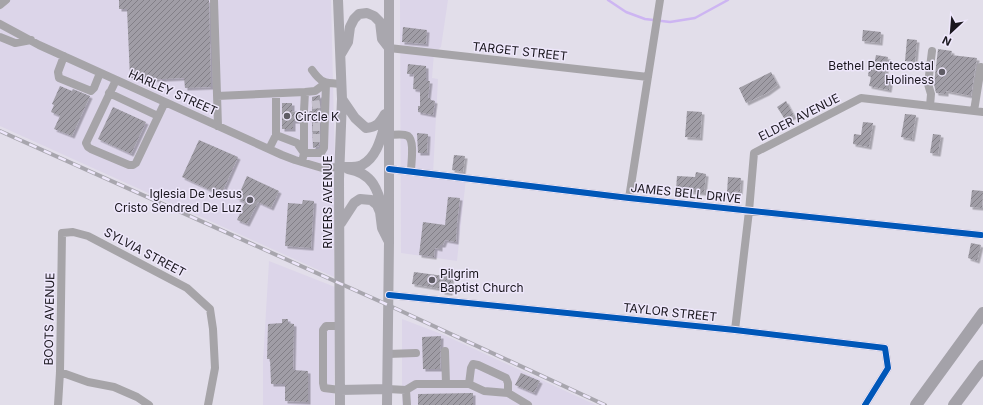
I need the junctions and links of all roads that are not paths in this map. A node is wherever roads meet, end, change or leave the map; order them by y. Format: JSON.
{"nodes":[{"id":1,"x":6,"y":0,"type":"edge"},
{"id":2,"x":214,"y":0,"type":"edge"},
{"id":3,"x":338,"y":0,"type":"edge"},
{"id":4,"x":389,"y":0,"type":"edge"},
{"id":5,"x":660,"y":0,"type":"edge"},
{"id":6,"x":0,"y":5,"type":"edge"},
{"id":7,"x":0,"y":24,"type":"edge"},
{"id":8,"x":0,"y":37,"type":"edge"},
{"id":9,"x":31,"y":40,"type":"junction"},
{"id":10,"x":389,"y":48,"type":"junction"},
{"id":11,"x":932,"y":51,"type":"dead end"},
{"id":12,"x":340,"y":55,"type":"junction"},
{"id":13,"x":64,"y":56,"type":"junction"},
{"id":14,"x":981,"y":67,"type":"dead end"},
{"id":15,"x":312,"y":70,"type":"dead end"},
{"id":16,"x":100,"y":73,"type":"junction"},
{"id":17,"x":648,"y":78,"type":"junction"},
{"id":18,"x":116,"y":80,"type":"junction"},
{"id":19,"x":326,"y":83,"type":"junction"},
{"id":20,"x":341,"y":84,"type":"junction"},
{"id":21,"x":305,"y":92,"type":"junction"},
{"id":22,"x":109,"y":94,"type":"junction"},
{"id":23,"x":276,"y":94,"type":"junction"},
{"id":24,"x":217,"y":96,"type":"junction"},
{"id":25,"x":342,"y":99,"type":"junction"},
{"id":26,"x":165,"y":102,"type":"junction"},
{"id":27,"x":313,"y":106,"type":"junction"},
{"id":28,"x":930,"y":106,"type":"junction"},
{"id":29,"x":388,"y":108,"type":"junction"},
{"id":30,"x":974,"y":111,"type":"junction"},
{"id":31,"x":983,"y":112,"type":"edge"},
{"id":32,"x":158,"y":116,"type":"junction"},
{"id":33,"x":218,"y":126,"type":"junction"},
{"id":34,"x":313,"y":126,"type":"junction"},
{"id":35,"x":276,"y":135,"type":"junction"},
{"id":36,"x":388,"y":135,"type":"junction"},
{"id":37,"x":408,"y":136,"type":"junction"},
{"id":38,"x":417,"y":137,"type":"dead end"},
{"id":39,"x":304,"y":138,"type":"junction"},
{"id":40,"x":319,"y":138,"type":"junction"},
{"id":41,"x":269,"y":149,"type":"junction"},
{"id":42,"x":304,"y":153,"type":"junction"},
{"id":43,"x":302,"y":162,"type":"junction"},
{"id":44,"x":340,"y":167,"type":"junction"},
{"id":45,"x":389,"y":169,"type":"junction"},
{"id":46,"x":411,"y":171,"type":"junction"},
{"id":47,"x":629,"y":198,"type":"junction"},
{"id":48,"x":749,"y":211,"type":"junction"},
{"id":49,"x":389,"y":221,"type":"junction"},
{"id":50,"x":340,"y":225,"type":"junction"},
{"id":51,"x":62,"y":233,"type":"joint"},
{"id":52,"x":981,"y":235,"type":"dead end"},
{"id":53,"x":389,"y":242,"type":"junction"},
{"id":54,"x":389,"y":295,"type":"junction"},
{"id":55,"x":983,"y":313,"type":"edge"},
{"id":56,"x":340,"y":326,"type":"junction"},
{"id":57,"x":735,"y":330,"type":"junction"},
{"id":58,"x":445,"y":351,"type":"dead end"},
{"id":59,"x":416,"y":353,"type":"dead end"},
{"id":60,"x":388,"y":354,"type":"junction"},
{"id":61,"x":983,"y":366,"type":"edge"},
{"id":62,"x":60,"y":372,"type":"junction"},
{"id":63,"x":446,"y":384,"type":"junction"},
{"id":64,"x":469,"y":384,"type":"junction"},
{"id":65,"x":388,"y":389,"type":"junction"},
{"id":66,"x":340,"y":390,"type":"junction"},
{"id":67,"x":406,"y":390,"type":"junction"},
{"id":68,"x":508,"y":393,"type":"junction"},
{"id":69,"x":58,"y":405,"type":"edge"},
{"id":70,"x":148,"y":405,"type":"edge"},
{"id":71,"x":208,"y":405,"type":"edge"},
{"id":72,"x":340,"y":405,"type":"edge"},
{"id":73,"x":387,"y":405,"type":"edge"},
{"id":74,"x":406,"y":405,"type":"edge"},
{"id":75,"x":528,"y":405,"type":"edge"},
{"id":76,"x":865,"y":405,"type":"edge"},
{"id":77,"x":916,"y":405,"type":"edge"},
{"id":78,"x":954,"y":405,"type":"edge"}],
"edges":[{"from":1,"to":6,"type":"street"},
{"from":2,"to":24,"type":"street"},
{"from":3,"to":12,"type":"main road","name":"RIVERS AVENUE"},
{"from":4,"to":10,"type":"main road"},
{"from":5,"to":17,"type":"street"},
{"from":7,"to":9,"type":"street","name":"HARLEY STREET"},
{"from":8,"to":9,"type":"street"},
{"from":9,"to":13,"type":"street","name":"HARLEY STREET"},
{"from":10,"to":12,"type":"main road"},
{"from":10,"to":17,"type":"street","name":"TARGET STREET"},
{"from":10,"to":29,"type":"main road"},
{"from":11,"to":28,"type":"street"},
{"from":12,"to":20,"type":"main road","name":"RIVERS AVENUE"},
{"from":13,"to":16,"type":"street","name":"HARLEY STREET"},
{"from":13,"to":16,"type":"street"},
{"from":14,"to":30,"type":"street"},
{"from":15,"to":19,"type":"street"},
{"from":16,"to":18,"type":"street","name":"HARLEY STREET"},
{"from":17,"to":47,"type":"street"},
{"from":18,"to":22,"type":"street"},
{"from":18,"to":26,"type":"street","name":"HARLEY STREET"},
{"from":19,"to":20,"type":"street"},
{"from":19,"to":21,"type":"street"},
{"from":19,"to":27,"type":"street"},
{"from":20,"to":25,"type":"main road","name":"RIVERS AVENUE"},
{"from":21,"to":23,"type":"street"},
{"from":21,"to":27,"type":"street"},
{"from":22,"to":32,"type":"street"},
{"from":22,"to":32,"type":"street"},
{"from":23,"to":24,"type":"street"},
{"from":23,"to":35,"type":"street"},
{"from":24,"to":33,"type":"street"},
{"from":25,"to":29,"type":"main road"},
{"from":25,"to":44,"type":"main road","name":"RIVERS AVENUE"},
{"from":26,"to":32,"type":"street"},
{"from":26,"to":33,"type":"street","name":"HARLEY STREET"},
{"from":27,"to":34,"type":"street"},
{"from":28,"to":30,"type":"street","name":"ELDER AVENUE"},
{"from":28,"to":48,"type":"street","name":"ELDER AVENUE"},
{"from":29,"to":36,"type":"main road"},
{"from":29,"to":44,"type":"main road"},
{"from":30,"to":31,"type":"street","name":"ELDER AVENUE"},
{"from":33,"to":41,"type":"street","name":"HARLEY STREET"},
{"from":34,"to":39,"type":"street"},
{"from":34,"to":40,"type":"street"},
{"from":35,"to":41,"type":"street"},
{"from":35,"to":42,"type":"street"},
{"from":36,"to":37,"type":"street"},
{"from":36,"to":45,"type":"main road"},
{"from":37,"to":38,"type":"street"},
{"from":37,"to":46,"type":"street"},
{"from":39,"to":40,"type":"street"},
{"from":39,"to":42,"type":"street"},
{"from":40,"to":42,"type":"street"},
{"from":41,"to":43,"type":"street","name":"HARLEY STREET"},
{"from":42,"to":43,"type":"street"},
{"from":43,"to":44,"type":"street","name":"HARLEY STREET"},
{"from":44,"to":49,"type":"main road"},
{"from":44,"to":50,"type":"main road","name":"RIVERS AVENUE"},
{"from":45,"to":46,"type":"street","name":"JAMES BELL DRIVE"},
{"from":45,"to":49,"type":"main road"},
{"from":46,"to":47,"type":"street","name":"JAMES BELL DRIVE"},
{"from":47,"to":48,"type":"street","name":"JAMES BELL DRIVE"},
{"from":48,"to":52,"type":"street","name":"JAMES BELL DRIVE"},
{"from":48,"to":57,"type":"street","name":"ELDER AVENUE"},
{"from":49,"to":53,"type":"main road"},
{"from":50,"to":53,"type":"main road"},
{"from":50,"to":56,"type":"main road","name":"RIVERS AVENUE"},
{"from":51,"to":62,"type":"street","name":"BOOTS AVENUE"},
{"from":51,"to":71,"type":"street","name":"SYLVIA STREET"},
{"from":53,"to":54,"type":"main road"},
{"from":54,"to":57,"type":"street","name":"TAYLOR STREET"},
{"from":54,"to":60,"type":"main road"},
{"from":55,"to":77,"type":"highway"},
{"from":56,"to":66,"type":"main road","name":"RIVERS AVENUE"},
{"from":56,"to":66,"type":"street"},
{"from":57,"to":76,"type":"street","name":"TAYLOR STREET"},
{"from":58,"to":63,"type":"street"},
{"from":59,"to":60,"type":"street"},
{"from":60,"to":65,"type":"main road"},
{"from":61,"to":78,"type":"highway"},
{"from":62,"to":69,"type":"street","name":"BOOTS AVENUE"},
{"from":62,"to":70,"type":"street"},
{"from":63,"to":64,"type":"street"},
{"from":63,"to":67,"type":"street"},
{"from":64,"to":68,"type":"street"},
{"from":64,"to":68,"type":"street"},
{"from":65,"to":66,"type":"main road"},
{"from":65,"to":67,"type":"street"},
{"from":65,"to":73,"type":"main road"},
{"from":66,"to":72,"type":"main road","name":"RIVERS AVENUE"},
{"from":67,"to":74,"type":"street"},
{"from":68,"to":75,"type":"street"}]}
